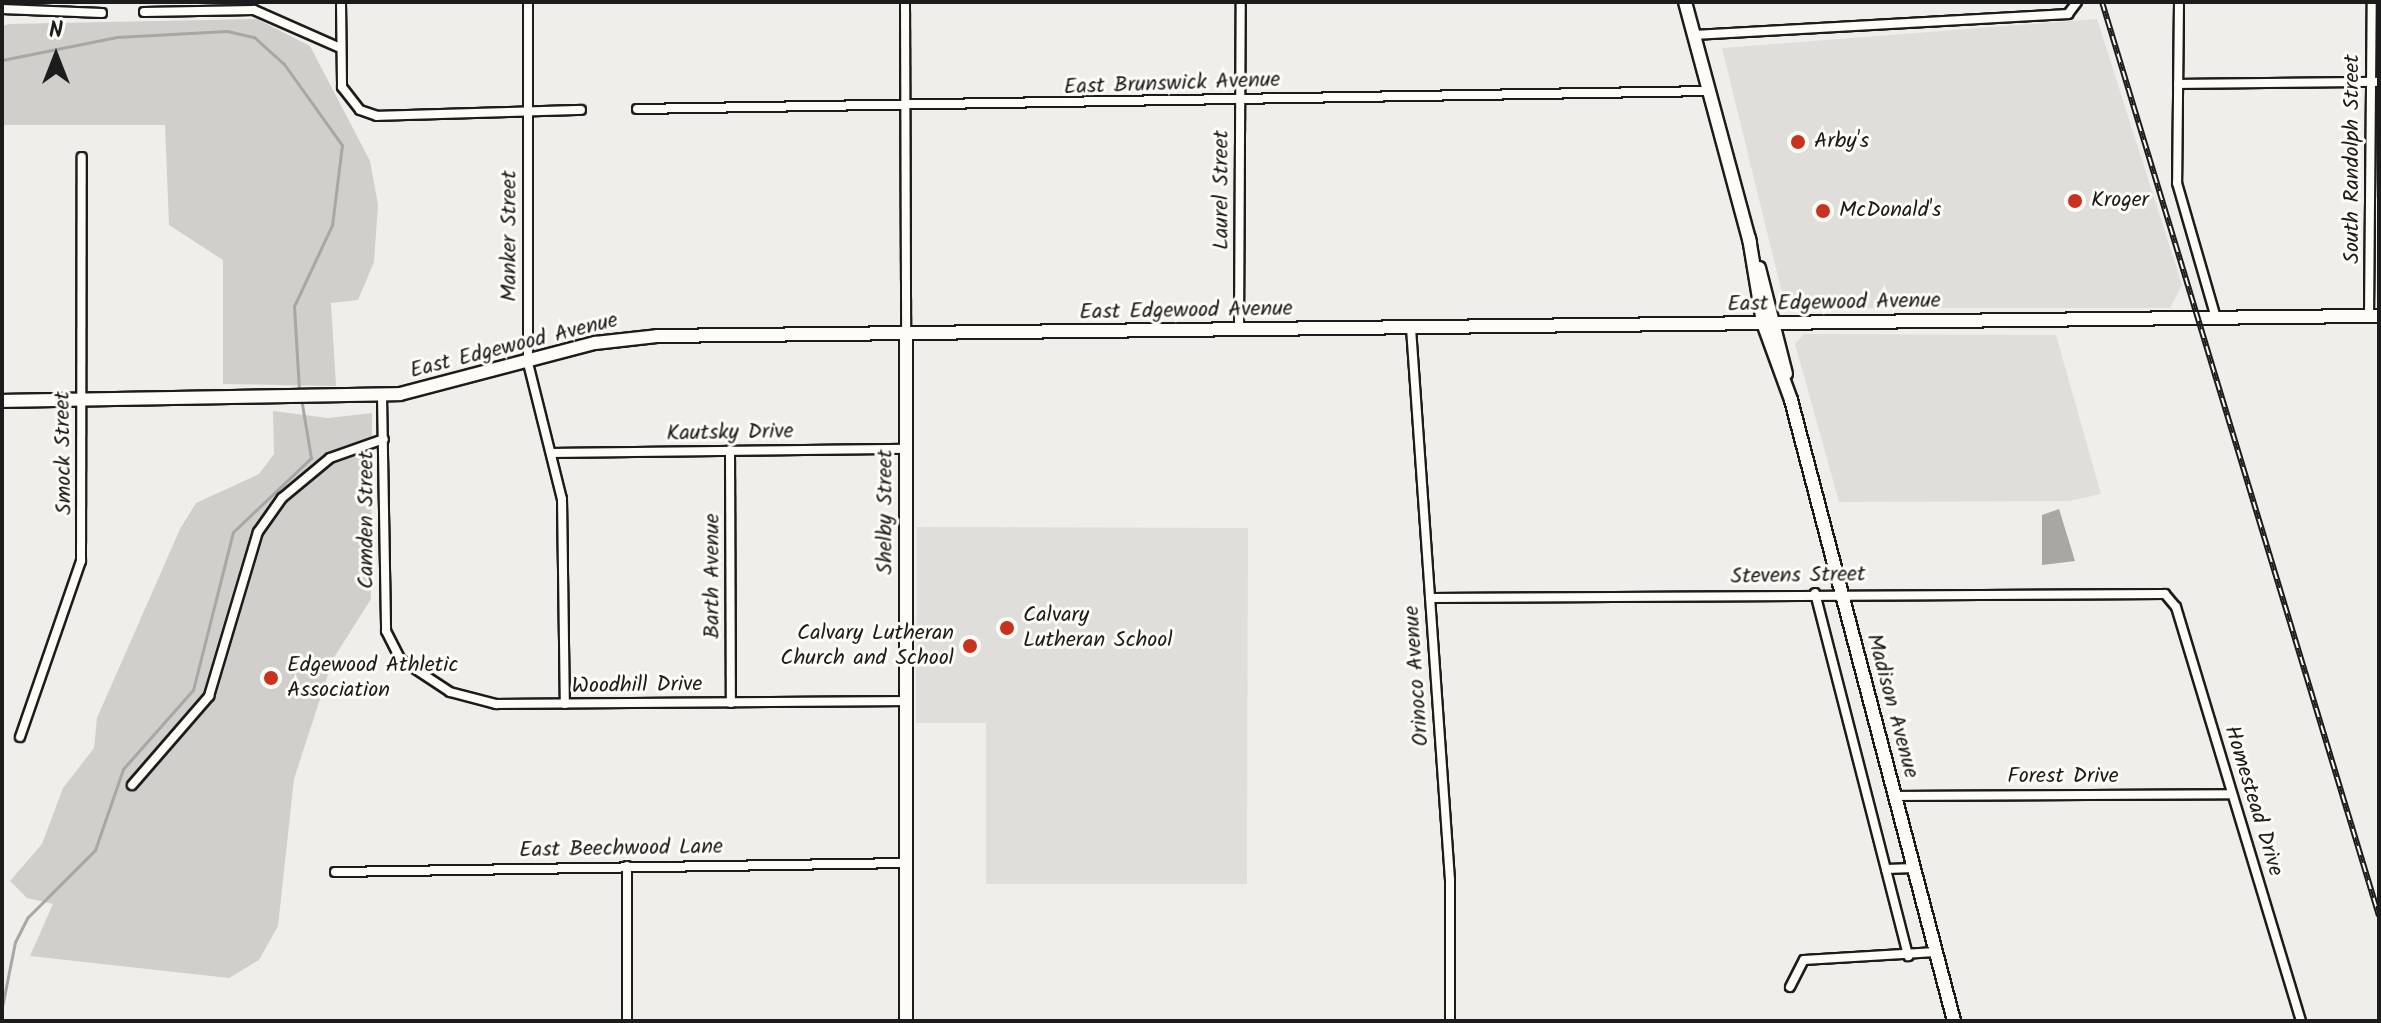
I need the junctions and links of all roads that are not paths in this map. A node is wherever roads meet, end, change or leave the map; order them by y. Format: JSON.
{"nodes":[{"id":1,"x":341,"y":2,"type":"edge"},
{"id":2,"x":528,"y":2,"type":"edge"},
{"id":3,"x":905,"y":2,"type":"edge"},
{"id":4,"x":1241,"y":2,"type":"edge"},
{"id":5,"x":1685,"y":2,"type":"edge"},
{"id":6,"x":2077,"y":2,"type":"edge"},
{"id":7,"x":2179,"y":2,"type":"edge"},
{"id":8,"x":2372,"y":2,"type":"edge"},
{"id":9,"x":2,"y":9,"type":"edge"},
{"id":10,"x":144,"y":12,"type":"dead end"},
{"id":11,"x":102,"y":13,"type":"dead end"},
{"id":12,"x":1694,"y":35,"type":"junction"},
{"id":13,"x":340,"y":48,"type":"junction"},
{"id":14,"x":2375,"y":82,"type":"edge"},
{"id":15,"x":2178,"y":84,"type":"junction"},
{"id":16,"x":1709,"y":91,"type":"junction"},
{"id":17,"x":1240,"y":99,"type":"junction"},
{"id":18,"x":905,"y":106,"type":"junction"},
{"id":19,"x":637,"y":109,"type":"dead end"},
{"id":20,"x":528,"y":110,"type":"junction"},
{"id":21,"x":581,"y":110,"type":"dead end"},
{"id":22,"x":82,"y":157,"type":"dead end"},
{"id":23,"x":1749,"y":238,"type":"junction"},
{"id":24,"x":2374,"y":316,"type":"edge"},
{"id":25,"x":2216,"y":318,"type":"junction"},
{"id":26,"x":1763,"y":323,"type":"junction"},
{"id":27,"x":1779,"y":323,"type":"junction"},
{"id":28,"x":1411,"y":328,"type":"junction"},
{"id":29,"x":1239,"y":330,"type":"junction"},
{"id":30,"x":906,"y":335,"type":"junction"},
{"id":31,"x":528,"y":363,"type":"junction"},
{"id":32,"x":382,"y":396,"type":"junction"},
{"id":33,"x":82,"y":400,"type":"junction"},
{"id":34,"x":1791,"y":400,"type":"junction"},
{"id":35,"x":2,"y":401,"type":"edge"},
{"id":36,"x":384,"y":439,"type":"junction"},
{"id":37,"x":906,"y":449,"type":"junction"},
{"id":38,"x":730,"y":450,"type":"junction"},
{"id":39,"x":554,"y":453,"type":"junction"},
{"id":40,"x":1815,"y":593,"type":"junction"},
{"id":41,"x":1842,"y":593,"type":"junction"},
{"id":42,"x":2165,"y":594,"type":"joint"},
{"id":43,"x":1430,"y":598,"type":"junction"},
{"id":44,"x":389,"y":643,"type":"joint"},
{"id":45,"x":906,"y":701,"type":"junction"},
{"id":46,"x":731,"y":703,"type":"junction"},
{"id":47,"x":565,"y":704,"type":"junction"},
{"id":48,"x":20,"y":737,"type":"dead end"},
{"id":49,"x":132,"y":785,"type":"dead end"},
{"id":50,"x":2231,"y":794,"type":"junction"},
{"id":51,"x":1895,"y":796,"type":"junction"},
{"id":52,"x":907,"y":863,"type":"junction"},
{"id":53,"x":627,"y":866,"type":"junction"},
{"id":54,"x":1914,"y":868,"type":"junction"},
{"id":55,"x":1886,"y":869,"type":"junction"},
{"id":56,"x":335,"y":872,"type":"dead end"},
{"id":57,"x":1936,"y":952,"type":"junction"},
{"id":58,"x":1908,"y":956,"type":"junction"},
{"id":59,"x":1790,"y":987,"type":"dead end"},
{"id":60,"x":627,"y":1021,"type":"edge"},
{"id":61,"x":906,"y":1021,"type":"edge"},
{"id":62,"x":1450,"y":1021,"type":"edge"},
{"id":63,"x":1954,"y":1021,"type":"edge"},
{"id":64,"x":2301,"y":1021,"type":"edge"}],
"edges":[{"from":1,"to":13,"type":"street"},
{"from":2,"to":20,"type":"street","name":"Manker Street"},
{"from":3,"to":18,"type":"street","name":"Shelby Street"},
{"from":4,"to":17,"type":"street","name":"Laurel Street"},
{"from":5,"to":12,"type":"main road","name":"Madison Avenue"},
{"from":6,"to":12,"type":"street"},
{"from":7,"to":15,"type":"street"},
{"from":8,"to":14,"type":"street","name":"South Randolph Street"},
{"from":9,"to":11,"type":"street"},
{"from":10,"to":13,"type":"street"},
{"from":12,"to":16,"type":"main road","name":"Madison Avenue"},
{"from":13,"to":20,"type":"street"},
{"from":14,"to":15,"type":"street"},
{"from":14,"to":24,"type":"street","name":"South Randolph Street"},
{"from":15,"to":25,"type":"street"},
{"from":16,"to":17,"type":"street","name":"East Brunswick Avenue"},
{"from":16,"to":23,"type":"main road","name":"Madison Avenue"},
{"from":17,"to":18,"type":"street","name":"East Brunswick Avenue"},
{"from":17,"to":29,"type":"street","name":"Laurel Street"},
{"from":18,"to":19,"type":"street","name":"East Brunswick Avenue"},
{"from":18,"to":30,"type":"street","name":"Shelby Street"},
{"from":20,"to":21,"type":"street"},
{"from":20,"to":31,"type":"street","name":"Manker Street"},
{"from":22,"to":33,"type":"street","name":"Smock Street"},
{"from":23,"to":26,"type":"main road","name":"Madison Avenue"},
{"from":23,"to":27,"type":"main road","name":"Madison Avenue"},
{"from":24,"to":25,"type":"main road","name":"East Edgewood Avenue"},
{"from":25,"to":27,"type":"main road","name":"East Edgewood Avenue"},
{"from":26,"to":27,"type":"main road","name":"East Edgewood Avenue"},
{"from":26,"to":28,"type":"main road","name":"East Edgewood Avenue"},
{"from":26,"to":34,"type":"main road","name":"Madison Avenue"},
{"from":27,"to":34,"type":"main road","name":"Madison Avenue"},
{"from":28,"to":29,"type":"main road","name":"East Edgewood Avenue"},
{"from":28,"to":43,"type":"street","name":"Orinoco Avenue"},
{"from":29,"to":30,"type":"main road","name":"East Edgewood Avenue"},
{"from":30,"to":31,"type":"main road","name":"East Edgewood Avenue"},
{"from":30,"to":37,"type":"main road","name":"Shelby Street"},
{"from":31,"to":32,"type":"main road","name":"East Edgewood Avenue"},
{"from":31,"to":39,"type":"street","name":"Manker Street"},
{"from":32,"to":33,"type":"main road","name":"East Edgewood Avenue"},
{"from":32,"to":36,"type":"street","name":"Camden Street"},
{"from":33,"to":35,"type":"main road","name":"East Edgewood Avenue"},
{"from":33,"to":48,"type":"street","name":"Smock Street"},
{"from":34,"to":41,"type":"main road","name":"Madison Avenue"},
{"from":36,"to":44,"type":"street","name":"Camden Street"},
{"from":36,"to":49,"type":"street"},
{"from":37,"to":38,"type":"street","name":"Kautsky Drive"},
{"from":37,"to":45,"type":"main road","name":"Shelby Street"},
{"from":38,"to":39,"type":"street","name":"Kautsky Drive"},
{"from":38,"to":46,"type":"street","name":"Barth Avenue"},
{"from":39,"to":47,"type":"street","name":"Manker Street"},
{"from":40,"to":41,"type":"street","name":"Stevens Street"},
{"from":40,"to":43,"type":"street","name":"Stevens Street"},
{"from":40,"to":55,"type":"street","name":"Madison Avenue"},
{"from":41,"to":42,"type":"street","name":"Stevens Street"},
{"from":41,"to":51,"type":"main road","name":"Madison Avenue"},
{"from":42,"to":50,"type":"street","name":"Homestead Drive"},
{"from":43,"to":62,"type":"street","name":"Orinoco Avenue"},
{"from":44,"to":47,"type":"street","name":"Woodhill Drive"},
{"from":45,"to":46,"type":"street","name":"Woodhill Drive"},
{"from":45,"to":52,"type":"main road","name":"Shelby Street"},
{"from":46,"to":47,"type":"street","name":"Woodhill Drive"},
{"from":50,"to":51,"type":"street","name":"Forest Drive"},
{"from":50,"to":64,"type":"street","name":"Homestead Drive"},
{"from":51,"to":54,"type":"main road","name":"Madison Avenue"},
{"from":52,"to":53,"type":"street","name":"East Beechwood Lane"},
{"from":52,"to":61,"type":"main road","name":"Shelby Street"},
{"from":53,"to":56,"type":"street","name":"East Beechwood Lane"},
{"from":53,"to":60,"type":"street"},
{"from":54,"to":55,"type":"street"},
{"from":54,"to":57,"type":"main road","name":"Madison Avenue"},
{"from":55,"to":58,"type":"street","name":"Madison Avenue"},
{"from":57,"to":58,"type":"street"},
{"from":57,"to":63,"type":"main road","name":"Madison Avenue"},
{"from":58,"to":59,"type":"street"}]}
